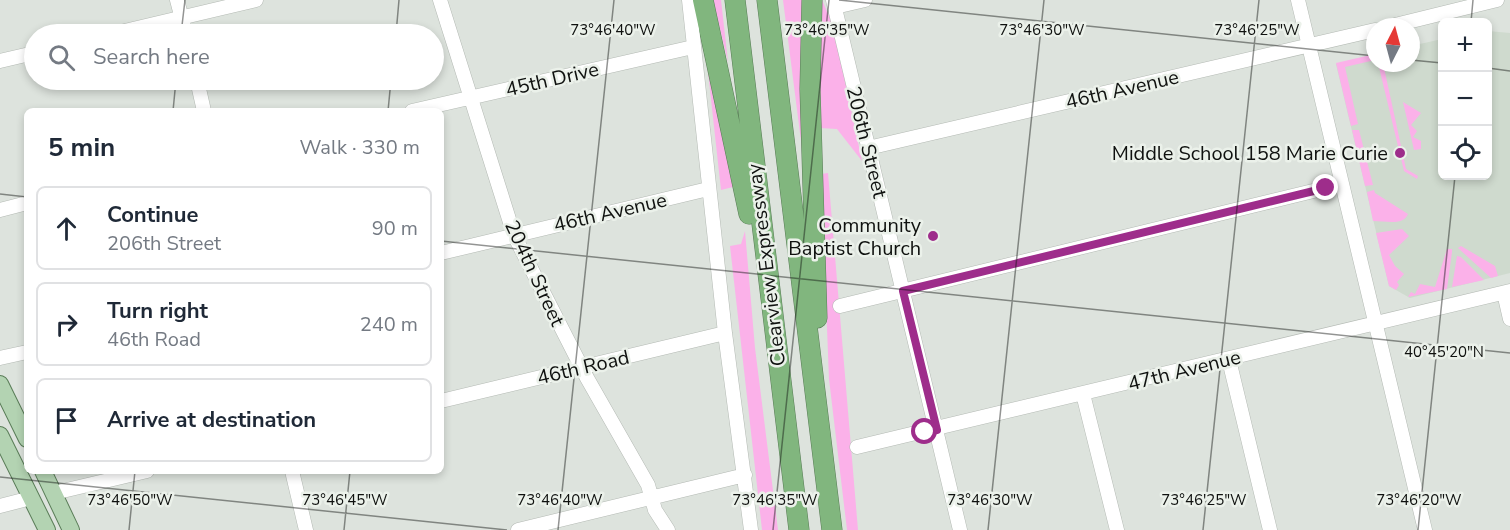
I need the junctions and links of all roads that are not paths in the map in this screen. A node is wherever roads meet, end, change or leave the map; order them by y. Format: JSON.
{"nodes":[{"id":1,"x":177,"y":0,"type":"edge"},
{"id":2,"x":256,"y":0,"type":"edge"},
{"id":3,"x":440,"y":0,"type":"edge"},
{"id":4,"x":689,"y":0,"type":"edge"},
{"id":5,"x":703,"y":0,"type":"edge"},
{"id":6,"x":735,"y":0,"type":"edge"},
{"id":7,"x":767,"y":0,"type":"edge"},
{"id":8,"x":812,"y":0,"type":"edge"},
{"id":9,"x":866,"y":0,"type":"edge"},
{"id":10,"x":1298,"y":0,"type":"edge"},
{"id":11,"x":1497,"y":0,"type":"edge"},
{"id":12,"x":834,"y":4,"type":"edge"},
{"id":13,"x":182,"y":18,"type":"junction"},
{"id":14,"x":1420,"y":19,"type":"edge"},
{"id":15,"x":156,"y":24,"type":"edge"},
{"id":16,"x":184,"y":24,"type":"edge"},
{"id":17,"x":1366,"y":32,"type":"edge"},
{"id":18,"x":1309,"y":46,"type":"junction"},
{"id":19,"x":693,"y":47,"type":"junction"},
{"id":20,"x":24,"y":55,"type":"edge"},
{"id":21,"x":0,"y":61,"type":"edge"},
{"id":22,"x":199,"y":90,"type":"edge"},
{"id":23,"x":469,"y":97,"type":"junction"},
{"id":24,"x":203,"y":108,"type":"edge"},
{"id":25,"x":424,"y":108,"type":"edge"},
{"id":26,"x":868,"y":148,"type":"junction"},
{"id":27,"x":1342,"y":184,"type":"junction"},
{"id":28,"x":708,"y":189,"type":"junction"},
{"id":29,"x":24,"y":204,"type":"edge"},
{"id":30,"x":0,"y":210,"type":"edge"},
{"id":31,"x":514,"y":235,"type":"junction"},
{"id":32,"x":444,"y":252,"type":"edge"},
{"id":33,"x":903,"y":291,"type":"junction"},
{"id":34,"x":1507,"y":292,"type":"edge"},
{"id":35,"x":840,"y":306,"type":"dead end"},
{"id":36,"x":1510,"y":319,"type":"edge"},
{"id":37,"x":1376,"y":324,"type":"junction"},
{"id":38,"x":725,"y":333,"type":"junction"},
{"id":39,"x":774,"y":334,"type":"junction"},
{"id":40,"x":24,"y":353,"type":"edge"},
{"id":41,"x":0,"y":358,"type":"edge"},
{"id":42,"x":1229,"y":360,"type":"junction"},
{"id":43,"x":581,"y":367,"type":"junction"},
{"id":44,"x":0,"y":384,"type":"edge"},
{"id":45,"x":1083,"y":394,"type":"junction"},
{"id":46,"x":444,"y":400,"type":"edge"},
{"id":47,"x":937,"y":430,"type":"junction"},
{"id":48,"x":24,"y":433,"type":"edge"},
{"id":49,"x":0,"y":435,"type":"edge"},
{"id":50,"x":857,"y":447,"type":"dead end"},
{"id":51,"x":825,"y":461,"type":"junction"},
{"id":52,"x":44,"y":474,"type":"edge"},
{"id":53,"x":134,"y":474,"type":"edge"},
{"id":54,"x":293,"y":474,"type":"edge"},
{"id":55,"x":745,"y":475,"type":"junction"},
{"id":56,"x":54,"y":493,"type":"junction"},
{"id":57,"x":31,"y":498,"type":"junction"},
{"id":58,"x":652,"y":498,"type":"junction"},
{"id":59,"x":0,"y":506,"type":"edge"},
{"id":60,"x":46,"y":530,"type":"edge"},
{"id":61,"x":71,"y":530,"type":"edge"},
{"id":62,"x":306,"y":530,"type":"edge"},
{"id":63,"x":518,"y":530,"type":"edge"},
{"id":64,"x":668,"y":530,"type":"edge"},
{"id":65,"x":752,"y":530,"type":"edge"},
{"id":66,"x":799,"y":530,"type":"edge"},
{"id":67,"x":832,"y":530,"type":"edge"},
{"id":68,"x":960,"y":530,"type":"edge"},
{"id":69,"x":1117,"y":530,"type":"edge"},
{"id":70,"x":1270,"y":530,"type":"edge"},
{"id":71,"x":1425,"y":530,"type":"edge"}],
"edges":[{"from":1,"to":13,"type":"street"},
{"from":2,"to":13,"type":"street"},
{"from":3,"to":23,"type":"street","name":"204th Street"},
{"from":4,"to":19,"type":"street"},
{"from":5,"to":39,"type":"highway"},
{"from":6,"to":39,"type":"highway","name":"Clearview Expressway"},
{"from":7,"to":51,"type":"highway","name":"Clearview Expressway"},
{"from":8,"to":51,"type":"highway"},
{"from":9,"to":12,"type":"street"},
{"from":10,"to":18,"type":"street"},
{"from":11,"to":14,"type":"street"},
{"from":12,"to":26,"type":"street","name":"206th Street"},
{"from":13,"to":15,"type":"street"},
{"from":13,"to":16,"type":"street"},
{"from":17,"to":18,"type":"street","name":"46th Avenue"},
{"from":18,"to":26,"type":"street","name":"46th Avenue"},
{"from":18,"to":27,"type":"street"},
{"from":19,"to":23,"type":"street","name":"45th Drive"},
{"from":19,"to":28,"type":"street"},
{"from":20,"to":21,"type":"street"},
{"from":22,"to":24,"type":"street"},
{"from":23,"to":25,"type":"street","name":"45th Drive"},
{"from":23,"to":31,"type":"street","name":"204th Street"},
{"from":26,"to":33,"type":"street","name":"206th Street"},
{"from":27,"to":33,"type":"street"},
{"from":27,"to":37,"type":"street"},
{"from":28,"to":31,"type":"street","name":"46th Avenue"},
{"from":28,"to":38,"type":"street"},
{"from":29,"to":30,"type":"street"},
{"from":31,"to":32,"type":"street","name":"46th Avenue"},
{"from":31,"to":43,"type":"street","name":"204th Street"},
{"from":33,"to":35,"type":"street"},
{"from":33,"to":47,"type":"street","name":"206th Street"},
{"from":34,"to":36,"type":"street"},
{"from":34,"to":37,"type":"street","name":"47th Avenue"},
{"from":37,"to":42,"type":"street","name":"47th Avenue"},
{"from":37,"to":71,"type":"street"},
{"from":38,"to":43,"type":"street","name":"46th Road"},
{"from":38,"to":55,"type":"street"},
{"from":39,"to":66,"type":"highway","name":"Clearview Expressway"},
{"from":40,"to":41,"type":"street"},
{"from":42,"to":45,"type":"street","name":"47th Avenue"},
{"from":42,"to":70,"type":"street"},
{"from":43,"to":46,"type":"street","name":"46th Road"},
{"from":43,"to":58,"type":"street","name":"204th Street"},
{"from":44,"to":48,"type":"main road"},
{"from":45,"to":47,"type":"street","name":"47th Avenue"},
{"from":45,"to":69,"type":"street"},
{"from":47,"to":50,"type":"street","name":"47th Avenue"},
{"from":47,"to":68,"type":"street","name":"206th Street"},
{"from":49,"to":57,"type":"main road"},
{"from":51,"to":67,"type":"highway","name":"Clearview Expressway"},
{"from":52,"to":56,"type":"main road"},
{"from":53,"to":56,"type":"street"},
{"from":54,"to":62,"type":"street"},
{"from":55,"to":58,"type":"street"},
{"from":55,"to":65,"type":"street"},
{"from":56,"to":61,"type":"main road"},
{"from":57,"to":59,"type":"street"},
{"from":57,"to":60,"type":"main road"},
{"from":58,"to":63,"type":"street"},
{"from":58,"to":64,"type":"street","name":"204th Street"}]}
